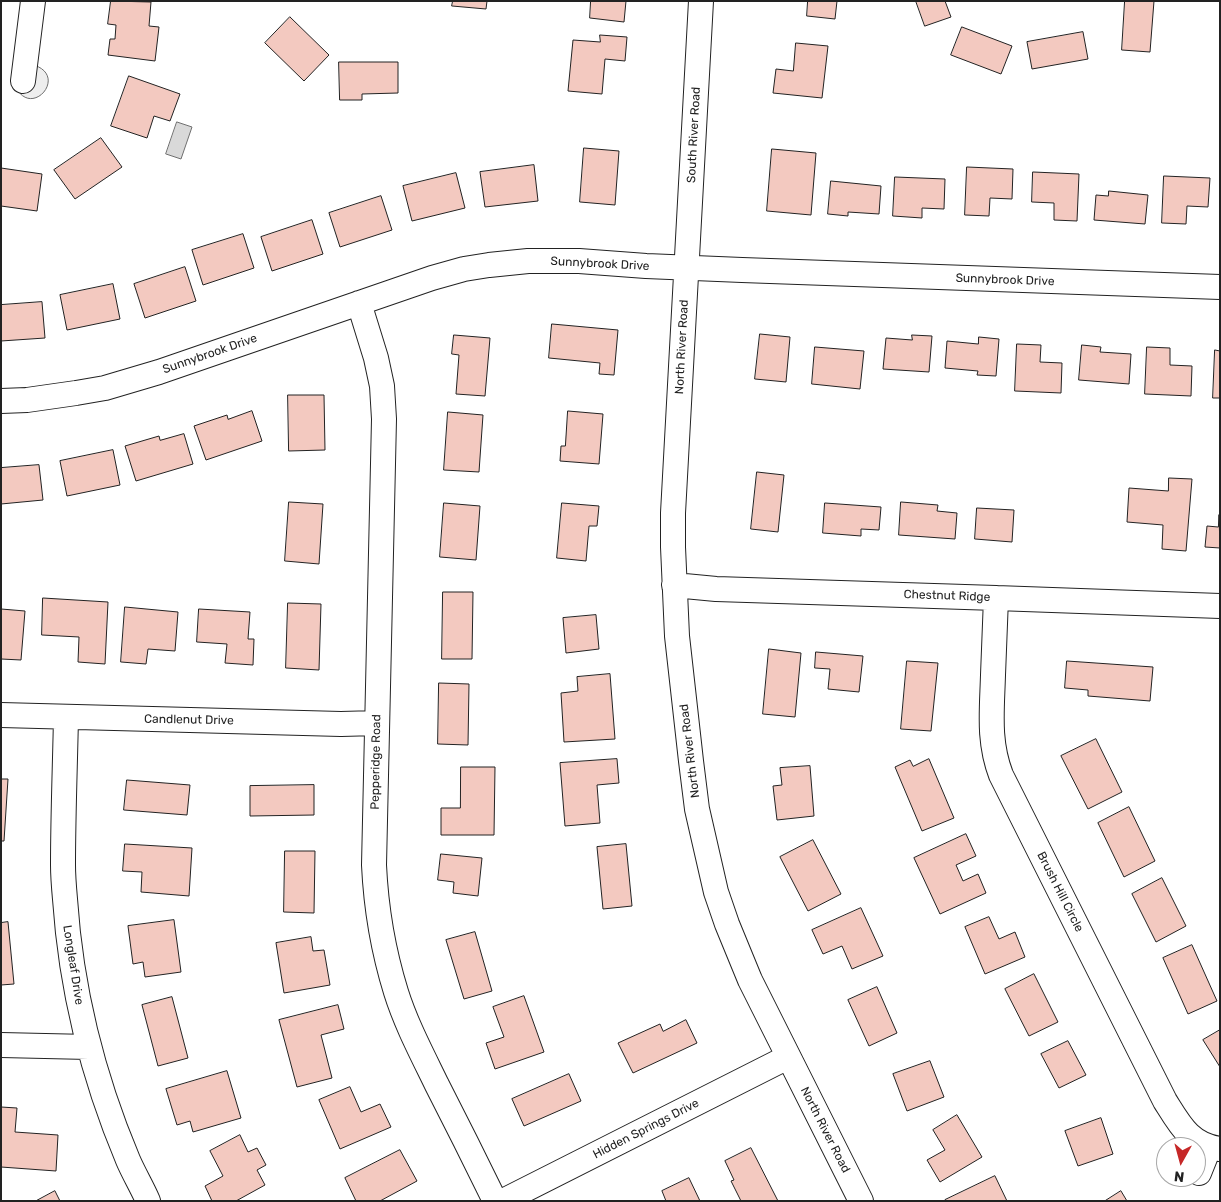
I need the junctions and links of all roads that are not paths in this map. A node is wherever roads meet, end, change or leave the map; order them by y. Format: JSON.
{"nodes":[{"id":1,"x":33,"y":1,"type":"edge"},
{"id":2,"x":701,"y":1,"type":"edge"},
{"id":3,"x":23,"y":81,"type":"dead end"},
{"id":4,"x":686,"y":268,"type":"junction"},
{"id":5,"x":1220,"y":287,"type":"edge"},
{"id":6,"x":359,"y":303,"type":"junction"},
{"id":7,"x":1,"y":401,"type":"edge"},
{"id":8,"x":674,"y":585,"type":"junction"},
{"id":9,"x":996,"y":598,"type":"junction"},
{"id":10,"x":1220,"y":606,"type":"edge"},
{"id":11,"x":1,"y":716,"type":"edge"},
{"id":12,"x":66,"y":717,"type":"junction"},
{"id":13,"x":377,"y":723,"type":"junction"},
{"id":14,"x":1,"y":1045,"type":"edge"},
{"id":15,"x":89,"y":1047,"type":"junction"},
{"id":16,"x":788,"y":1057,"type":"junction"},
{"id":17,"x":1214,"y":1148,"type":"edge"},
{"id":18,"x":1206,"y":1161,"type":"edge"},
{"id":19,"x":148,"y":1201,"type":"edge"},
{"id":20,"x":495,"y":1201,"type":"edge"},
{"id":21,"x":503,"y":1201,"type":"edge"},
{"id":22,"x":861,"y":1201,"type":"edge"}],
"edges":[{"from":1,"to":3,"type":"street"},
{"from":2,"to":4,"type":"street","name":"South River Road"},
{"from":4,"to":5,"type":"street","name":"Sunnybrook Drive"},
{"from":4,"to":6,"type":"street","name":"Sunnybrook Drive"},
{"from":4,"to":8,"type":"street","name":"North River Road"},
{"from":6,"to":7,"type":"street","name":"Sunnybrook Drive"},
{"from":6,"to":13,"type":"street","name":"Pepperidge Road"},
{"from":8,"to":9,"type":"street","name":"Chestnut Ridge"},
{"from":8,"to":16,"type":"street","name":"North River Road"},
{"from":9,"to":10,"type":"street","name":"Chestnut Ridge"},
{"from":9,"to":17,"type":"street","name":"Brush Hill Circle"},
{"from":11,"to":12,"type":"street","name":"Candlenut Drive"},
{"from":12,"to":13,"type":"street","name":"Candlenut Drive"},
{"from":12,"to":15,"type":"street","name":"Longleaf Drive"},
{"from":13,"to":20,"type":"street","name":"Pepperidge Road"},
{"from":14,"to":15,"type":"street"},
{"from":15,"to":19,"type":"street","name":"Longleaf Drive"},
{"from":16,"to":21,"type":"street","name":"Hidden Springs Drive"},
{"from":16,"to":22,"type":"street","name":"North River Road"},
{"from":17,"to":18,"type":"street"}]}
